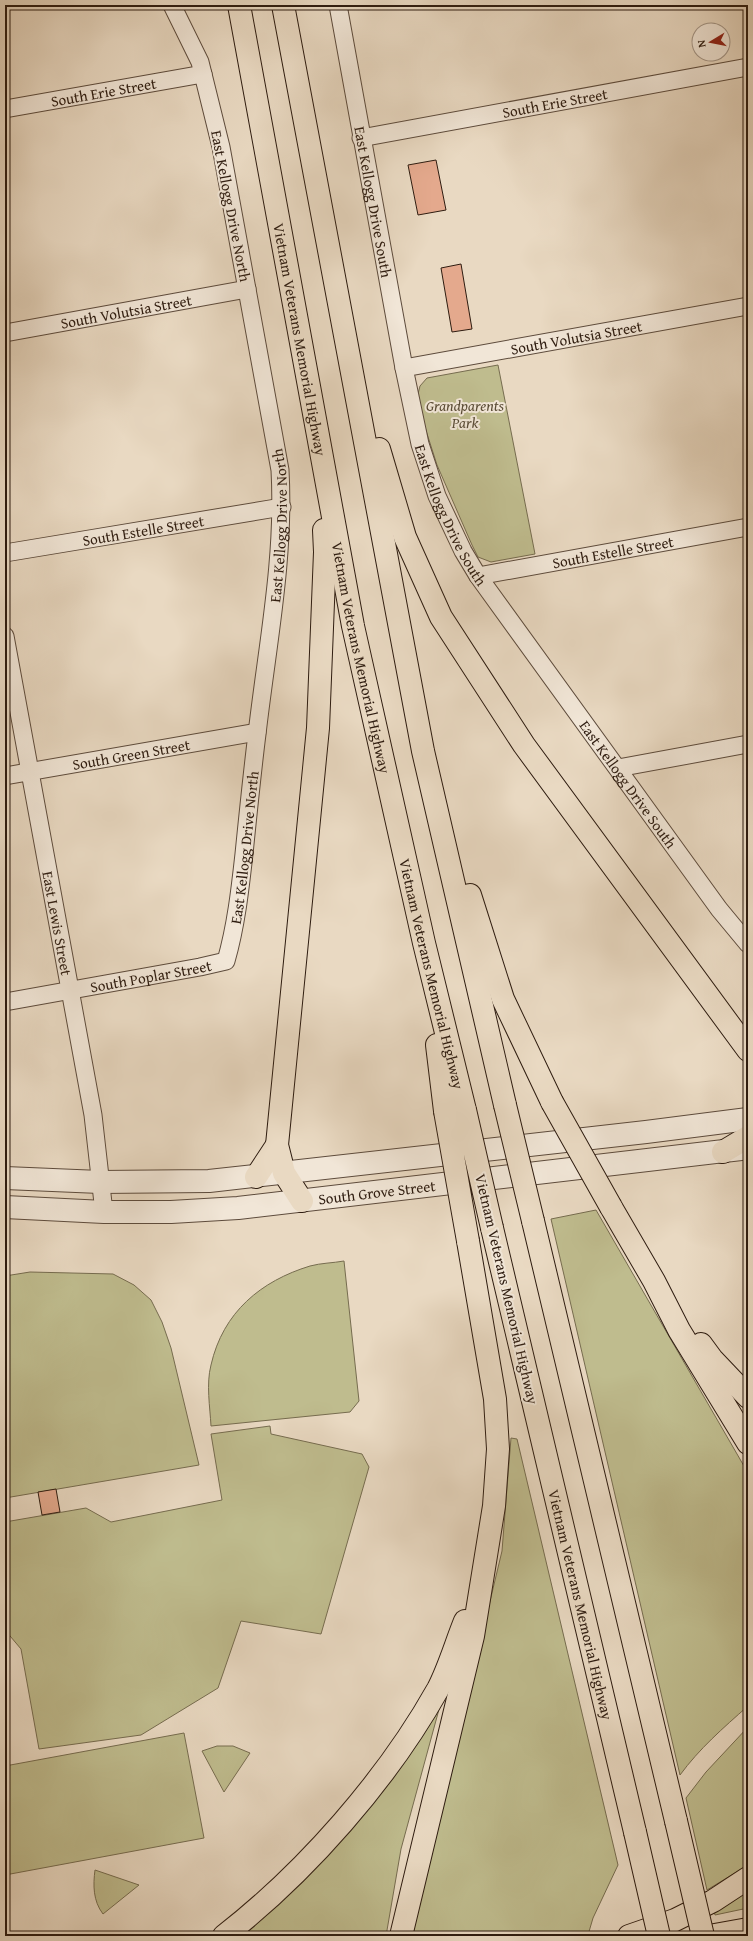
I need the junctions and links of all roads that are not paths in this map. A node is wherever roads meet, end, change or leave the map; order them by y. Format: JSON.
{"nodes":[{"id":1,"x":172,"y":5,"type":"edge"},
{"id":2,"x":225,"y":5,"type":"edge"},
{"id":3,"x":239,"y":5,"type":"edge"},
{"id":4,"x":283,"y":5,"type":"edge"},
{"id":5,"x":338,"y":5,"type":"edge"},
{"id":6,"x":748,"y":67,"type":"edge"},
{"id":7,"x":203,"y":74,"type":"junction"},
{"id":8,"x":5,"y":109,"type":"edge"},
{"id":9,"x":260,"y":126,"type":"junction"},
{"id":10,"x":361,"y":138,"type":"junction"},
{"id":11,"x":247,"y":289,"type":"junction"},
{"id":12,"x":748,"y":306,"type":"edge"},
{"id":13,"x":5,"y":333,"type":"edge"},
{"id":14,"x":350,"y":363,"type":"junction"},
{"id":15,"x":404,"y":368,"type":"junction"},
{"id":16,"x":316,"y":428,"type":"junction"},
{"id":17,"x":282,"y":507,"type":"junction"},
{"id":18,"x":748,"y":527,"type":"edge"},
{"id":19,"x":5,"y":553,"type":"edge"},
{"id":20,"x":478,"y":576,"type":"junction"},
{"id":21,"x":5,"y":636,"type":"edge"},
{"id":22,"x":257,"y":732,"type":"junction"},
{"id":23,"x":748,"y":744,"type":"edge"},
{"id":24,"x":423,"y":751,"type":"junction"},
{"id":25,"x":618,"y":768,"type":"junction"},
{"id":26,"x":30,"y":771,"type":"junction"},
{"id":27,"x":5,"y":776,"type":"edge"},
{"id":28,"x":748,"y":944,"type":"edge"},
{"id":29,"x":226,"y":961,"type":"joint"},
{"id":30,"x":70,"y":990,"type":"junction"},
{"id":31,"x":5,"y":1002,"type":"edge"},
{"id":32,"x":748,"y":1050,"type":"edge"},
{"id":33,"x":455,"y":1111,"type":"junction"},
{"id":34,"x":748,"y":1119,"type":"edge"},
{"id":35,"x":748,"y":1137,"type":"edge"},
{"id":36,"x":277,"y":1145,"type":"junction"},
{"id":37,"x":748,"y":1148,"type":"edge"},
{"id":38,"x":724,"y":1152,"type":"junction"},
{"id":39,"x":284,"y":1174,"type":"junction"},
{"id":40,"x":256,"y":1176,"type":"junction"},
{"id":41,"x":5,"y":1178,"type":"edge"},
{"id":42,"x":100,"y":1182,"type":"junction"},
{"id":43,"x":302,"y":1201,"type":"junction"},
{"id":44,"x":5,"y":1207,"type":"edge"},
{"id":45,"x":104,"y":1212,"type":"junction"},
{"id":46,"x":654,"y":1281,"type":"junction"},
{"id":47,"x":748,"y":1397,"type":"edge"},
{"id":48,"x":748,"y":1443,"type":"edge"},
{"id":49,"x":481,"y":1583,"type":"junction"},
{"id":50,"x":748,"y":1878,"type":"edge"},
{"id":51,"x":748,"y":1929,"type":"edge"},
{"id":52,"x":224,"y":1936,"type":"edge"},
{"id":53,"x":401,"y":1936,"type":"edge"},
{"id":54,"x":629,"y":1936,"type":"edge"},
{"id":55,"x":659,"y":1936,"type":"edge"},
{"id":56,"x":703,"y":1936,"type":"edge"},
{"id":57,"x":709,"y":1936,"type":"edge"}],
"edges":[{"from":1,"to":7,"type":"street","name":"East Kellogg Drive North"},
{"from":2,"to":9,"type":"highway"},
{"from":3,"to":9,"type":"highway","name":"Vietnam Veterans Memorial Highway"},
{"from":4,"to":14,"type":"highway"},
{"from":5,"to":10,"type":"street","name":"East Kellogg Drive South"},
{"from":6,"to":10,"type":"street","name":"South Erie Street"},
{"from":7,"to":8,"type":"street","name":"South Erie Street"},
{"from":7,"to":11,"type":"street","name":"East Kellogg Drive North"},
{"from":9,"to":16,"type":"highway","name":"Vietnam Veterans Memorial Highway"},
{"from":10,"to":15,"type":"street","name":"East Kellogg Drive South"},
{"from":11,"to":13,"type":"street","name":"South Volutsia Street"},
{"from":11,"to":17,"type":"street","name":"East Kellogg Drive North"},
{"from":12,"to":15,"type":"street","name":"South Volutsia Street"},
{"from":14,"to":24,"type":"highway"},
{"from":14,"to":32,"type":"highway"},
{"from":15,"to":20,"type":"street","name":"East Kellogg Drive South"},
{"from":16,"to":33,"type":"highway","name":"Vietnam Veterans Memorial Highway"},
{"from":16,"to":36,"type":"highway"},
{"from":17,"to":19,"type":"street","name":"South Estelle Street"},
{"from":17,"to":22,"type":"street","name":"East Kellogg Drive North"},
{"from":18,"to":20,"type":"street","name":"South Estelle Street"},
{"from":20,"to":25,"type":"street","name":"East Kellogg Drive South"},
{"from":21,"to":26,"type":"street","name":"East Lewis Street"},
{"from":22,"to":26,"type":"street","name":"South Green Street"},
{"from":22,"to":29,"type":"street","name":"East Kellogg Drive North"},
{"from":23,"to":25,"type":"street"},
{"from":24,"to":46,"type":"highway","bridge":true},
{"from":24,"to":56,"type":"highway","bridge":true},
{"from":25,"to":28,"type":"street","name":"East Kellogg Drive South"},
{"from":26,"to":27,"type":"street","name":"South Green Street"},
{"from":26,"to":30,"type":"street","name":"East Lewis Street"},
{"from":29,"to":30,"type":"street","name":"South Poplar Street"},
{"from":30,"to":31,"type":"street","name":"South Poplar Street"},
{"from":30,"to":42,"type":"street","name":"East Lewis Street"},
{"from":33,"to":49,"type":"highway","bridge":true},
{"from":33,"to":55,"type":"highway","name":"Vietnam Veterans Memorial Highway","bridge":true},
{"from":34,"to":39,"type":"street","name":"South Grove Street"},
{"from":35,"to":38,"type":"highway"},
{"from":36,"to":39,"type":"highway"},
{"from":36,"to":40,"type":"highway"},
{"from":37,"to":38,"type":"street","name":"South Grove Street"},
{"from":38,"to":43,"type":"street","name":"South Grove Street"},
{"from":39,"to":40,"type":"street","name":"South Grove Street"},
{"from":39,"to":43,"type":"highway"},
{"from":40,"to":42,"type":"street","name":"South Grove Street"},
{"from":41,"to":42,"type":"street","name":"South Grove Street"},
{"from":42,"to":45,"type":"street","name":"East Lewis Street"},
{"from":43,"to":45,"type":"street","name":"South Grove Street"},
{"from":44,"to":45,"type":"street","name":"South Grove Street"},
{"from":46,"to":47,"type":"highway"},
{"from":46,"to":48,"type":"highway"},
{"from":49,"to":52,"type":"highway"},
{"from":49,"to":53,"type":"highway"},
{"from":50,"to":54,"type":"highway"},
{"from":51,"to":57,"type":"highway"}]}
